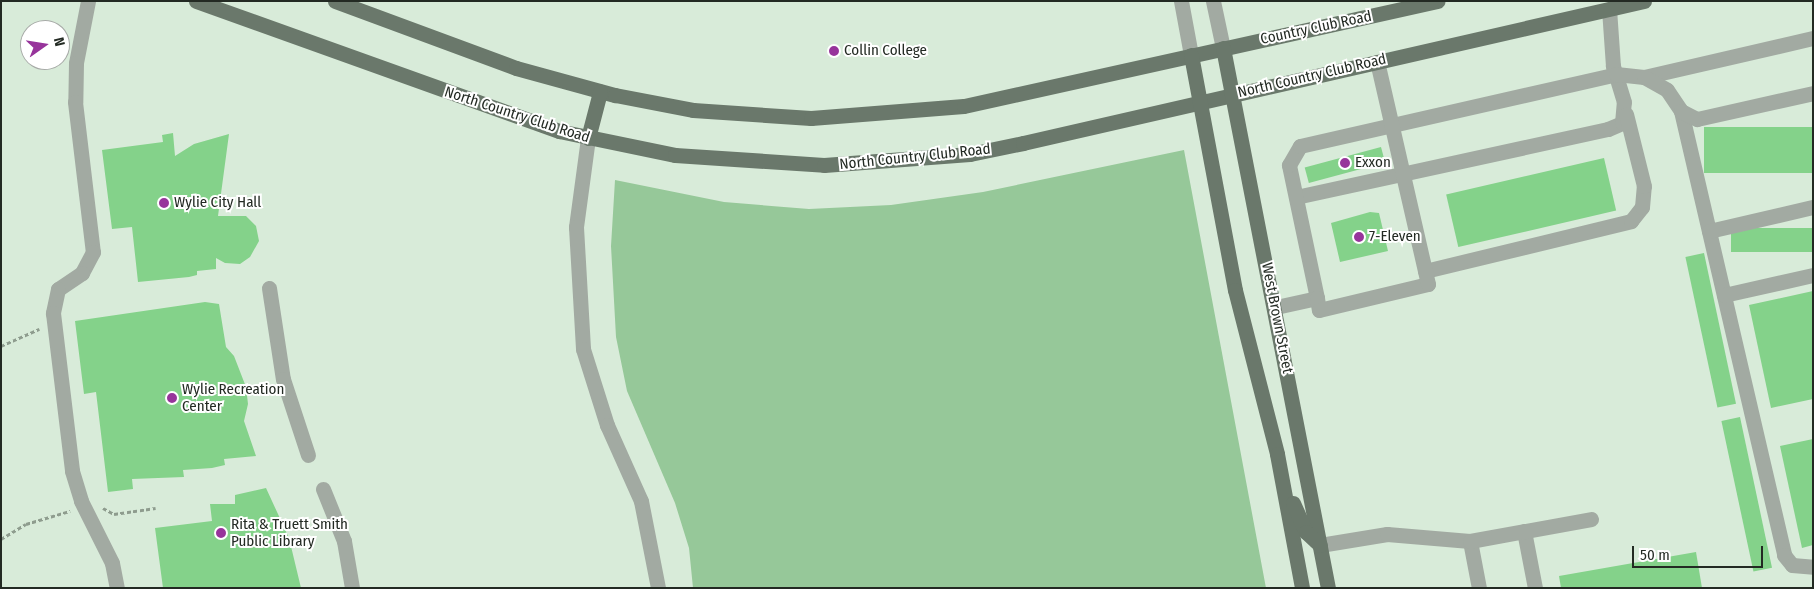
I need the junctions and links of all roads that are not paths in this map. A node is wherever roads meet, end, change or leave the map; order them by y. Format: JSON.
{"nodes":[{"id":1,"x":88,"y":1,"type":"edge"},
{"id":2,"x":196,"y":1,"type":"edge"},
{"id":3,"x":335,"y":1,"type":"edge"},
{"id":4,"x":1181,"y":1,"type":"edge"},
{"id":5,"x":1213,"y":1,"type":"edge"},
{"id":6,"x":1438,"y":1,"type":"edge"},
{"id":7,"x":1644,"y":1,"type":"edge"},
{"id":8,"x":1608,"y":5,"type":"edge"},
{"id":9,"x":1813,"y":38,"type":"edge"},
{"id":10,"x":1223,"y":48,"type":"junction"},
{"id":11,"x":1191,"y":55,"type":"junction"},
{"id":12,"x":1377,"y":62,"type":"junction"},
{"id":13,"x":1616,"y":74,"type":"junction"},
{"id":14,"x":1644,"y":77,"type":"junction"},
{"id":15,"x":600,"y":92,"type":"junction"},
{"id":16,"x":1813,"y":93,"type":"edge"},
{"id":17,"x":1233,"y":94,"type":"junction"},
{"id":18,"x":1200,"y":102,"type":"junction"},
{"id":19,"x":1681,"y":111,"type":"junction"},
{"id":20,"x":1626,"y":114,"type":"junction"},
{"id":21,"x":1392,"y":126,"type":"junction"},
{"id":22,"x":588,"y":138,"type":"junction"},
{"id":23,"x":1402,"y":171,"type":"junction"},
{"id":24,"x":1296,"y":196,"type":"junction"},
{"id":25,"x":1813,"y":207,"type":"edge"},
{"id":26,"x":1709,"y":231,"type":"junction"},
{"id":27,"x":1425,"y":271,"type":"junction"},
{"id":28,"x":1813,"y":275,"type":"edge"},
{"id":29,"x":269,"y":288,"type":"dead end"},
{"id":30,"x":1724,"y":295,"type":"junction"},
{"id":31,"x":1317,"y":298,"type":"junction"},
{"id":32,"x":1276,"y":307,"type":"junction"},
{"id":33,"x":308,"y":454,"type":"dead end"},
{"id":34,"x":1277,"y":454,"type":"junction"},
{"id":35,"x":324,"y":488,"type":"dead end"},
{"id":36,"x":1591,"y":519,"type":"dead end"},
{"id":37,"x":1524,"y":531,"type":"junction"},
{"id":38,"x":1470,"y":541,"type":"junction"},
{"id":39,"x":1320,"y":545,"type":"junction"},
{"id":40,"x":1813,"y":567,"type":"edge"},
{"id":41,"x":117,"y":588,"type":"edge"},
{"id":42,"x":352,"y":588,"type":"edge"},
{"id":43,"x":658,"y":588,"type":"edge"},
{"id":44,"x":1302,"y":588,"type":"edge"},
{"id":45,"x":1328,"y":588,"type":"edge"},
{"id":46,"x":1479,"y":588,"type":"edge"},
{"id":47,"x":1536,"y":588,"type":"edge"}],
"edges":[{"from":1,"to":41,"type":"street"},
{"from":2,"to":22,"type":"main road","name":"North Country Club Road"},
{"from":3,"to":15,"type":"main road"},
{"from":4,"to":11,"type":"street"},
{"from":5,"to":10,"type":"street"},
{"from":6,"to":10,"type":"main road","name":"Country Club Road"},
{"from":7,"to":8,"type":"main road","name":"North Country Club Road"},
{"from":8,"to":12,"type":"main road","name":"North Country Club Road"},
{"from":8,"to":13,"type":"street"},
{"from":9,"to":14,"type":"street"},
{"from":10,"to":11,"type":"main road"},
{"from":10,"to":17,"type":"main road","name":"West Brown Street"},
{"from":11,"to":15,"type":"main road"},
{"from":11,"to":18,"type":"main road"},
{"from":12,"to":17,"type":"main road","name":"North Country Club Road"},
{"from":12,"to":21,"type":"street"},
{"from":13,"to":14,"type":"street"},
{"from":13,"to":20,"type":"street"},
{"from":13,"to":21,"type":"street"},
{"from":14,"to":19,"type":"street"},
{"from":15,"to":22,"type":"main road"},
{"from":16,"to":19,"type":"street"},
{"from":17,"to":18,"type":"main road","name":"North Country Club Road"},
{"from":17,"to":32,"type":"main road","name":"West Brown Street"},
{"from":18,"to":22,"type":"main road","name":"North Country Club Road"},
{"from":18,"to":34,"type":"main road"},
{"from":19,"to":26,"type":"street"},
{"from":20,"to":23,"type":"street"},
{"from":20,"to":27,"type":"street"},
{"from":21,"to":23,"type":"street"},
{"from":21,"to":24,"type":"street"},
{"from":22,"to":43,"type":"street"},
{"from":23,"to":24,"type":"street"},
{"from":23,"to":27,"type":"street"},
{"from":24,"to":31,"type":"street"},
{"from":25,"to":26,"type":"street"},
{"from":26,"to":30,"type":"street"},
{"from":27,"to":31,"type":"street"},
{"from":28,"to":30,"type":"street"},
{"from":29,"to":33,"type":"street"},
{"from":30,"to":40,"type":"street"},
{"from":31,"to":32,"type":"street"},
{"from":32,"to":39,"type":"main road","name":"West Brown Street"},
{"from":34,"to":39,"type":"main road"},
{"from":34,"to":44,"type":"main road"},
{"from":35,"to":42,"type":"street"},
{"from":36,"to":37,"type":"street"},
{"from":37,"to":38,"type":"street"},
{"from":37,"to":47,"type":"street"},
{"from":38,"to":39,"type":"street"},
{"from":38,"to":46,"type":"street"},
{"from":39,"to":45,"type":"main road","name":"West Brown Street"}]}
